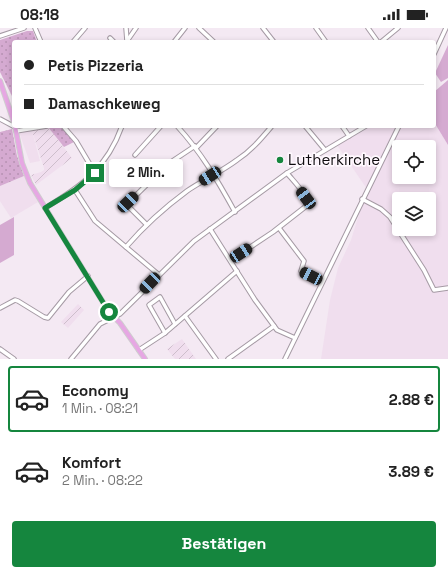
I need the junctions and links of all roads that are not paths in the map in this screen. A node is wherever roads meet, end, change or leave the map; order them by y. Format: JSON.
{"nodes":[{"id":1,"x":24,"y":28,"type":"edge"},
{"id":2,"x":35,"y":28,"type":"edge"},
{"id":3,"x":85,"y":28,"type":"edge"},
{"id":4,"x":126,"y":28,"type":"edge"},
{"id":5,"x":136,"y":28,"type":"edge"},
{"id":6,"x":185,"y":28,"type":"edge"},
{"id":7,"x":199,"y":28,"type":"edge"},
{"id":8,"x":263,"y":28,"type":"edge"},
{"id":9,"x":316,"y":28,"type":"edge"},
{"id":10,"x":368,"y":28,"type":"edge"},
{"id":11,"x":398,"y":28,"type":"edge"},
{"id":12,"x":446,"y":28,"type":"edge"},
{"id":13,"x":0,"y":36,"type":"edge"},
{"id":14,"x":40,"y":40,"type":"edge"},
{"id":15,"x":75,"y":40,"type":"edge"},
{"id":16,"x":127,"y":40,"type":"edge"},
{"id":17,"x":128,"y":40,"type":"edge"},
{"id":18,"x":176,"y":40,"type":"edge"},
{"id":19,"x":212,"y":40,"type":"edge"},
{"id":20,"x":272,"y":40,"type":"edge"},
{"id":21,"x":325,"y":40,"type":"edge"},
{"id":22,"x":377,"y":40,"type":"edge"},
{"id":23,"x":383,"y":40,"type":"edge"},
{"id":24,"x":436,"y":50,"type":"edge"},
{"id":25,"x":0,"y":81,"type":"edge"},
{"id":26,"x":12,"y":118,"type":"edge"},
{"id":27,"x":0,"y":119,"type":"edge"},
{"id":28,"x":12,"y":127,"type":"edge"},
{"id":29,"x":15,"y":128,"type":"edge"},
{"id":30,"x":65,"y":128,"type":"edge"},
{"id":31,"x":121,"y":128,"type":"edge"},
{"id":32,"x":159,"y":128,"type":"edge"},
{"id":33,"x":179,"y":128,"type":"edge"},
{"id":34,"x":215,"y":128,"type":"edge"},
{"id":35,"x":270,"y":128,"type":"edge"},
{"id":36,"x":307,"y":128,"type":"edge"},
{"id":37,"x":343,"y":128,"type":"edge"},
{"id":38,"x":363,"y":128,"type":"edge"},
{"id":39,"x":398,"y":128,"type":"edge"},
{"id":40,"x":349,"y":136,"type":"junction"},
{"id":41,"x":195,"y":147,"type":"junction"},
{"id":42,"x":325,"y":150,"type":"junction"},
{"id":43,"x":135,"y":155,"type":"dead end"},
{"id":44,"x":95,"y":173,"type":"junction"},
{"id":45,"x":287,"y":173,"type":"junction"},
{"id":46,"x":214,"y":175,"type":"junction"},
{"id":47,"x":75,"y":190,"type":"junction"},
{"id":48,"x":362,"y":199,"type":"junction"},
{"id":49,"x":45,"y":208,"type":"junction"},
{"id":50,"x":235,"y":212,"type":"junction"},
{"id":51,"x":146,"y":224,"type":"junction"},
{"id":52,"x":279,"y":228,"type":"junction"},
{"id":53,"x":210,"y":229,"type":"junction"},
{"id":54,"x":126,"y":247,"type":"junction"},
{"id":55,"x":230,"y":260,"type":"junction"},
{"id":56,"x":236,"y":271,"type":"junction"},
{"id":57,"x":158,"y":274,"type":"junction"},
{"id":58,"x":88,"y":276,"type":"junction"},
{"id":59,"x":322,"y":281,"type":"junction"},
{"id":60,"x":448,"y":288,"type":"edge"},
{"id":61,"x":0,"y":308,"type":"edge"},
{"id":62,"x":185,"y":316,"type":"junction"},
{"id":63,"x":114,"y":317,"type":"junction"},
{"id":64,"x":175,"y":324,"type":"junction"},
{"id":65,"x":274,"y":326,"type":"junction"},
{"id":66,"x":165,"y":333,"type":"junction"},
{"id":67,"x":295,"y":338,"type":"junction"},
{"id":68,"x":0,"y":349,"type":"edge"},
{"id":69,"x":139,"y":350,"type":"junction"},
{"id":70,"x":14,"y":359,"type":"edge"},
{"id":71,"x":71,"y":359,"type":"edge"},
{"id":72,"x":145,"y":359,"type":"edge"},
{"id":73,"x":216,"y":359,"type":"edge"},
{"id":74,"x":228,"y":359,"type":"edge"},
{"id":75,"x":285,"y":359,"type":"edge"}],
"edges":[{"from":1,"to":13,"type":"street"},
{"from":2,"to":14,"type":"street"},
{"from":3,"to":15,"type":"street"},
{"from":4,"to":16,"type":"street"},
{"from":5,"to":17,"type":"street"},
{"from":6,"to":18,"type":"street"},
{"from":7,"to":19,"type":"street"},
{"from":8,"to":20,"type":"street"},
{"from":9,"to":21,"type":"street"},
{"from":10,"to":22,"type":"street"},
{"from":11,"to":23,"type":"street"},
{"from":12,"to":24,"type":"street"},
{"from":25,"to":26,"type":"main road"},
{"from":27,"to":28,"type":"street"},
{"from":29,"to":49,"type":"main road"},
{"from":30,"to":44,"type":"street"},
{"from":31,"to":44,"type":"street"},
{"from":32,"to":43,"type":"street"},
{"from":33,"to":41,"type":"street"},
{"from":34,"to":41,"type":"street"},
{"from":35,"to":46,"type":"street"},
{"from":36,"to":42,"type":"street"},
{"from":37,"to":40,"type":"street"},
{"from":38,"to":40,"type":"street"},
{"from":39,"to":48,"type":"street"},
{"from":40,"to":42,"type":"street"},
{"from":41,"to":46,"type":"street"},
{"from":41,"to":51,"type":"street"},
{"from":42,"to":45,"type":"street"},
{"from":44,"to":47,"type":"street"},
{"from":45,"to":50,"type":"street"},
{"from":45,"to":52,"type":"street"},
{"from":46,"to":50,"type":"street"},
{"from":46,"to":51,"type":"street"},
{"from":47,"to":49,"type":"street"},
{"from":47,"to":54,"type":"street"},
{"from":48,"to":59,"type":"street"},
{"from":48,"to":60,"type":"street"},
{"from":49,"to":58,"type":"main road"},
{"from":50,"to":53,"type":"street"},
{"from":51,"to":54,"type":"street"},
{"from":52,"to":55,"type":"street"},
{"from":52,"to":59,"type":"street"},
{"from":53,"to":55,"type":"street"},
{"from":53,"to":57,"type":"street"},
{"from":54,"to":57,"type":"street"},
{"from":55,"to":56,"type":"street"},
{"from":56,"to":62,"type":"street"},
{"from":56,"to":65,"type":"street"},
{"from":57,"to":63,"type":"street"},
{"from":58,"to":61,"type":"street"},
{"from":58,"to":63,"type":"main road"},
{"from":59,"to":67,"type":"street"},
{"from":62,"to":64,"type":"street"},
{"from":62,"to":73,"type":"street"},
{"from":63,"to":69,"type":"main road"},
{"from":63,"to":71,"type":"street"},
{"from":64,"to":66,"type":"street"},
{"from":64,"to":66,"type":"street"},
{"from":65,"to":67,"type":"street"},
{"from":65,"to":74,"type":"street"},
{"from":66,"to":69,"type":"street"},
{"from":67,"to":75,"type":"street"},
{"from":68,"to":70,"type":"street"},
{"from":69,"to":72,"type":"main road"}]}
